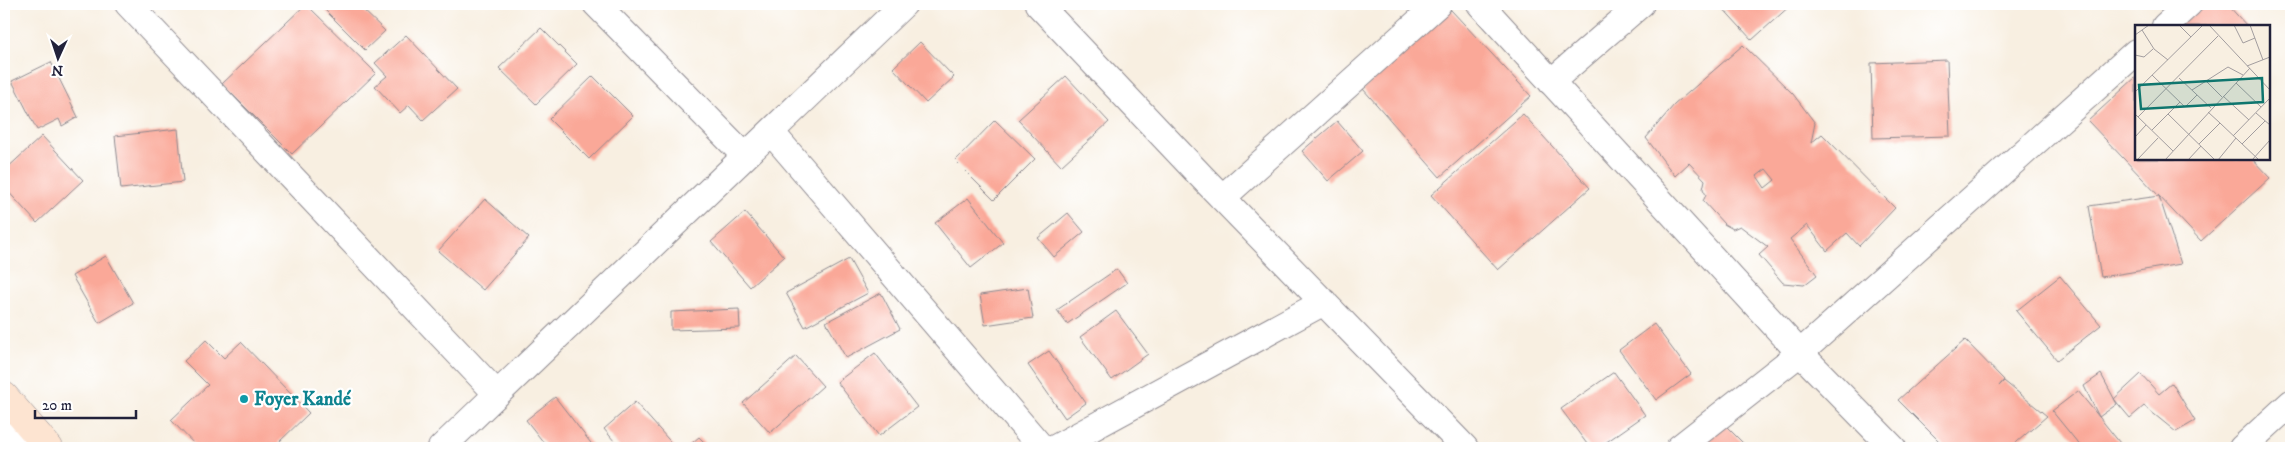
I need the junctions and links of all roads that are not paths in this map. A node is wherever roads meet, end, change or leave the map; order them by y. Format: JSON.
{"nodes":[{"id":1,"x":128,"y":4,"type":"edge"},
{"id":2,"x":596,"y":4,"type":"edge"},
{"id":3,"x":904,"y":4,"type":"edge"},
{"id":4,"x":1038,"y":4,"type":"edge"},
{"id":5,"x":1438,"y":4,"type":"edge"},
{"id":6,"x":1480,"y":4,"type":"edge"},
{"id":7,"x":1641,"y":4,"type":"edge"},
{"id":8,"x":2189,"y":4,"type":"edge"},
{"id":9,"x":2166,"y":25,"type":"edge"},
{"id":10,"x":2135,"y":53,"type":"edge"},
{"id":11,"x":1551,"y":82,"type":"junction"},
{"id":12,"x":771,"y":132,"type":"junction"},
{"id":13,"x":745,"y":156,"type":"junction"},
{"id":14,"x":1222,"y":198,"type":"junction"},
{"id":15,"x":1324,"y":302,"type":"junction"},
{"id":16,"x":1800,"y":353,"type":"junction"},
{"id":17,"x":497,"y":394,"type":"junction"},
{"id":18,"x":4,"y":396,"type":"edge"},
{"id":19,"x":2291,"y":403,"type":"edge"},
{"id":20,"x":4,"y":438,"type":"edge"},
{"id":21,"x":41,"y":439,"type":"edge"},
{"id":22,"x":441,"y":448,"type":"edge"},
{"id":23,"x":1042,"y":448,"type":"edge"},
{"id":24,"x":1055,"y":448,"type":"edge"},
{"id":25,"x":1465,"y":448,"type":"edge"},
{"id":26,"x":1679,"y":448,"type":"edge"},
{"id":27,"x":1893,"y":448,"type":"edge"},
{"id":28,"x":2242,"y":448,"type":"edge"}],
"edges":[{"from":1,"to":17,"type":"street"},
{"from":2,"to":13,"type":"street"},
{"from":3,"to":12,"type":"street"},
{"from":4,"to":14,"type":"street"},
{"from":5,"to":14,"type":"street"},
{"from":6,"to":11,"type":"street"},
{"from":7,"to":11,"type":"street"},
{"from":8,"to":9,"type":"street"},
{"from":10,"to":16,"type":"street"},
{"from":11,"to":16,"type":"street"},
{"from":12,"to":13,"type":"street"},
{"from":12,"to":23,"type":"street"},
{"from":13,"to":17,"type":"street"},
{"from":14,"to":15,"type":"street"},
{"from":15,"to":24,"type":"street"},
{"from":15,"to":25,"type":"street"},
{"from":16,"to":26,"type":"street"},
{"from":16,"to":27,"type":"street"},
{"from":17,"to":22,"type":"street"},
{"from":18,"to":21,"type":"street"},
{"from":19,"to":28,"type":"street"},
{"from":20,"to":21,"type":"street"}]}
